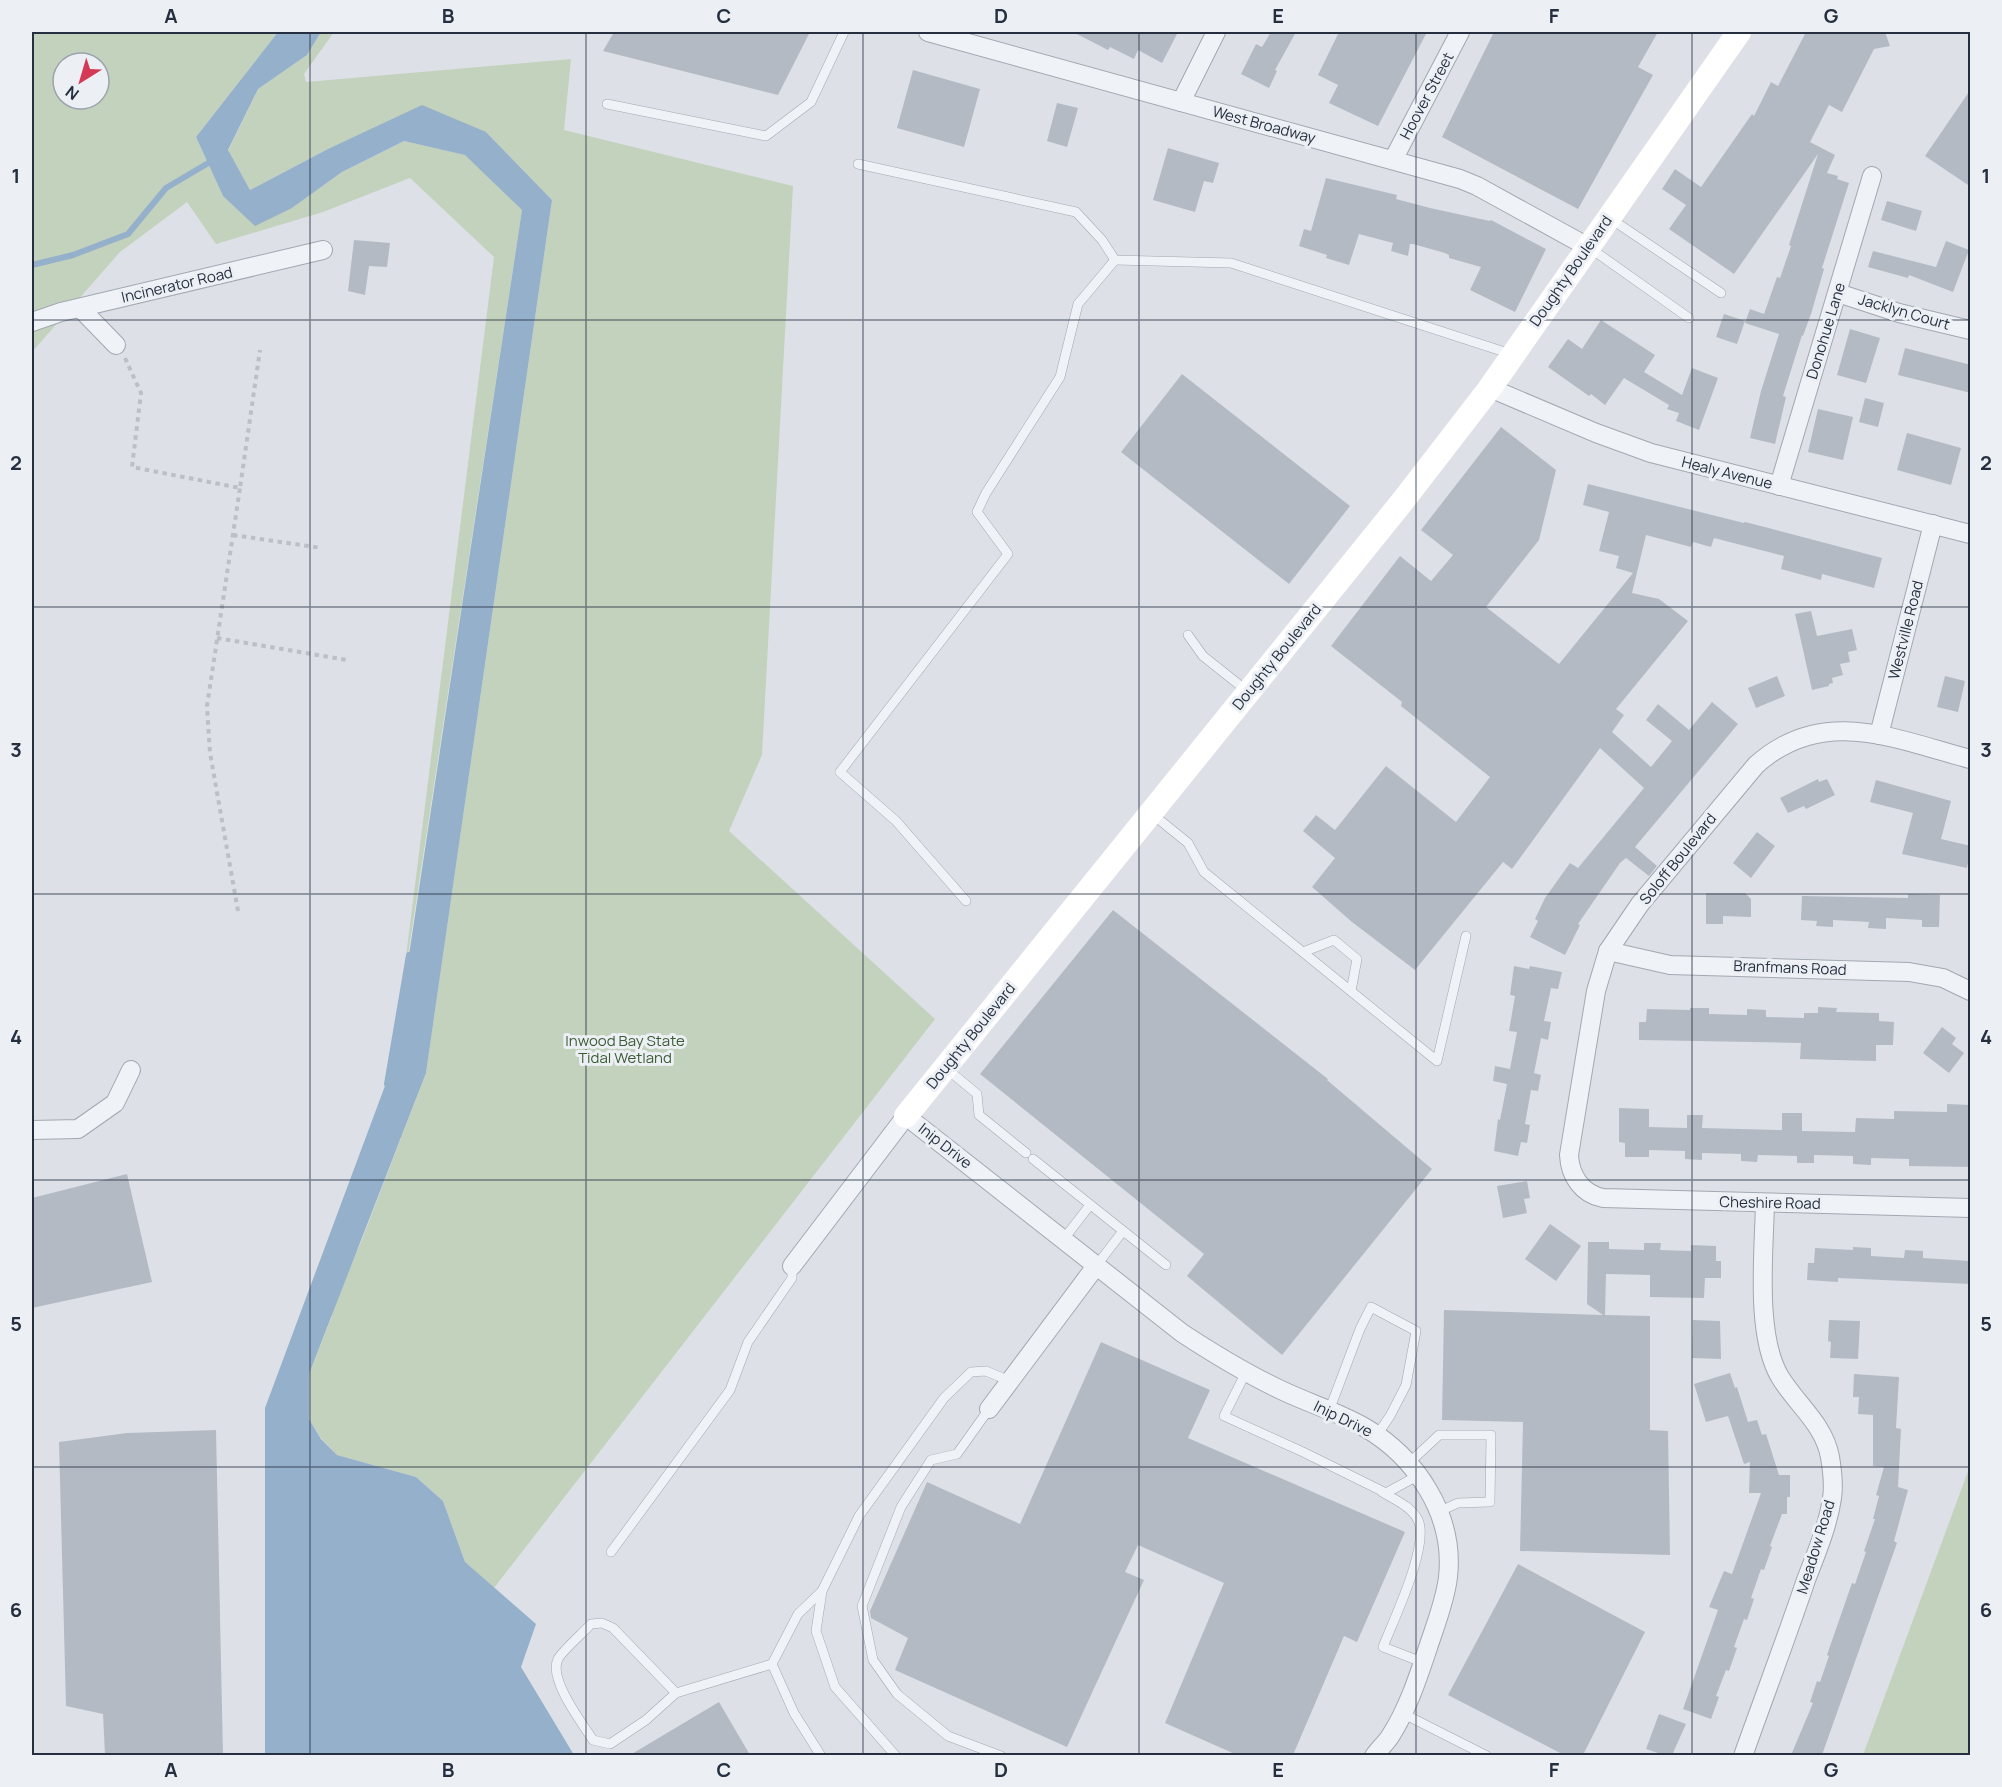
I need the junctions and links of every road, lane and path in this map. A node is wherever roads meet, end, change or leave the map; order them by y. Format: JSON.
{"nodes":[{"id":1,"x":844,"y":32,"type":"edge"},
{"id":2,"x":928,"y":32,"type":"edge"},
{"id":3,"x":1216,"y":32,"type":"edge"},
{"id":4,"x":1460,"y":32,"type":"edge"},
{"id":5,"x":1739,"y":32,"type":"edge"},
{"id":6,"x":969,"y":37,"type":"edge"},
{"id":7,"x":1181,"y":102,"type":"junction"},
{"id":8,"x":607,"y":104,"type":"dead end"},
{"id":9,"x":1393,"y":160,"type":"junction"},
{"id":10,"x":858,"y":164,"type":"dead end"},
{"id":11,"x":1872,"y":176,"type":"dead end"},
{"id":12,"x":1609,"y":218,"type":"junction"},
{"id":13,"x":1588,"y":247,"type":"junction"},
{"id":14,"x":323,"y":250,"type":"dead end"},
{"id":15,"x":1115,"y":261,"type":"junction"},
{"id":16,"x":1721,"y":293,"type":"dead end"},
{"id":17,"x":1838,"y":293,"type":"junction"},
{"id":18,"x":80,"y":308,"type":"junction"},
{"id":19,"x":1689,"y":318,"type":"dead end"},
{"id":20,"x":32,"y":322,"type":"edge"},
{"id":21,"x":1971,"y":330,"type":"edge"},
{"id":22,"x":116,"y":345,"type":"joint"},
{"id":23,"x":260,"y":350,"type":"dead end"},
{"id":24,"x":1513,"y":355,"type":"junction"},
{"id":25,"x":1490,"y":388,"type":"junction"},
{"id":26,"x":1779,"y":486,"type":"junction"},
{"id":27,"x":240,"y":488,"type":"junction"},
{"id":28,"x":1933,"y":524,"type":"junction"},
{"id":29,"x":1971,"y":534,"type":"edge"},
{"id":30,"x":233,"y":535,"type":"junction"},
{"id":31,"x":322,"y":548,"type":"dead end"},
{"id":32,"x":1188,"y":635,"type":"dead end"},
{"id":33,"x":217,"y":638,"type":"junction"},
{"id":34,"x":347,"y":660,"type":"dead end"},
{"id":35,"x":1249,"y":692,"type":"junction"},
{"id":36,"x":1879,"y":735,"type":"junction"},
{"id":37,"x":1971,"y":759,"type":"edge"},
{"id":38,"x":1151,"y":813,"type":"junction"},
{"id":39,"x":966,"y":901,"type":"dead end"},
{"id":40,"x":238,"y":911,"type":"dead end"},
{"id":41,"x":1466,"y":936,"type":"dead end"},
{"id":42,"x":1608,"y":951,"type":"junction"},
{"id":43,"x":1303,"y":952,"type":"junction"},
{"id":44,"x":1351,"y":991,"type":"junction"},
{"id":45,"x":1971,"y":991,"type":"edge"},
{"id":46,"x":945,"y":1068,"type":"junction"},
{"id":47,"x":131,"y":1070,"type":"dead end"},
{"id":48,"x":906,"y":1116,"type":"junction"},
{"id":49,"x":32,"y":1130,"type":"edge"},
{"id":50,"x":1576,"y":1180,"type":"joint"},
{"id":51,"x":1765,"y":1203,"type":"junction"},
{"id":52,"x":1090,"y":1205,"type":"junction"},
{"id":53,"x":1971,"y":1208,"type":"edge"},
{"id":54,"x":1123,"y":1231,"type":"junction"},
{"id":55,"x":1063,"y":1240,"type":"junction"},
{"id":56,"x":1166,"y":1265,"type":"dead end"},
{"id":57,"x":792,"y":1266,"type":"joint"},
{"id":58,"x":1096,"y":1266,"type":"junction"},
{"id":59,"x":1246,"y":1372,"type":"junction"},
{"id":60,"x":1010,"y":1381,"type":"junction"},
{"id":61,"x":989,"y":1409,"type":"joint"},
{"id":62,"x":1329,"y":1411,"type":"junction"},
{"id":63,"x":1377,"y":1435,"type":"junction"},
{"id":64,"x":1414,"y":1469,"type":"junction"},
{"id":65,"x":1378,"y":1489,"type":"junction"},
{"id":66,"x":1438,"y":1512,"type":"junction"},
{"id":67,"x":611,"y":1552,"type":"dead end"},
{"id":68,"x":822,"y":1591,"type":"junction"},
{"id":69,"x":1422,"y":1662,"type":"junction"},
{"id":70,"x":772,"y":1664,"type":"junction"},
{"id":71,"x":676,"y":1693,"type":"junction"},
{"id":72,"x":1402,"y":1713,"type":"junction"},
{"id":73,"x":821,"y":1755,"type":"edge"},
{"id":74,"x":896,"y":1755,"type":"edge"},
{"id":75,"x":1001,"y":1755,"type":"edge"},
{"id":76,"x":1377,"y":1755,"type":"edge"},
{"id":77,"x":1487,"y":1755,"type":"edge"},
{"id":78,"x":1743,"y":1755,"type":"edge"}],
"edges":[{"from":1,"to":8,"type":"lane"},
{"from":2,"to":6,"type":"street","name":"West Broadway"},
{"from":3,"to":7,"type":"street"},
{"from":4,"to":9,"type":"street","name":"Hoover Street"},
{"from":5,"to":12,"type":"main road","name":"Doughty Boulevard"},
{"from":6,"to":7,"type":"street","name":"West Broadway"},
{"from":7,"to":9,"type":"street","name":"West Broadway"},
{"from":9,"to":13,"type":"street","name":"West Broadway"},
{"from":10,"to":15,"type":"lane"},
{"from":11,"to":17,"type":"street","name":"Donohue Lane"},
{"from":12,"to":13,"type":"main road","name":"Doughty Boulevard"},
{"from":12,"to":16,"type":"lane"},
{"from":13,"to":19,"type":"lane"},
{"from":13,"to":24,"type":"main road","name":"Doughty Boulevard"},
{"from":14,"to":18,"type":"street","name":"Incinerator Road"},
{"from":15,"to":24,"type":"lane"},
{"from":15,"to":39,"type":"lane"},
{"from":17,"to":21,"type":"street","name":"Jacklyn Court"},
{"from":17,"to":26,"type":"street","name":"Donohue Lane"},
{"from":18,"to":20,"type":"street","name":"Incinerator Road"},
{"from":18,"to":22,"type":"street"},
{"from":22,"to":27,"type":"path"},
{"from":23,"to":27,"type":"path"},
{"from":24,"to":25,"type":"main road","name":"Doughty Boulevard"},
{"from":25,"to":26,"type":"street","name":"Healy Avenue"},
{"from":25,"to":35,"type":"main road","name":"Doughty Boulevard"},
{"from":26,"to":28,"type":"street","name":"Healy Avenue"},
{"from":27,"to":30,"type":"path"},
{"from":28,"to":29,"type":"street","name":"Healy Avenue"},
{"from":28,"to":36,"type":"street","name":"Westville Road"},
{"from":30,"to":31,"type":"path"},
{"from":30,"to":33,"type":"path"},
{"from":32,"to":35,"type":"lane"},
{"from":33,"to":34,"type":"path"},
{"from":33,"to":40,"type":"path"},
{"from":35,"to":38,"type":"main road","name":"Doughty Boulevard"},
{"from":36,"to":37,"type":"street","name":"Soloff Boulevard"},
{"from":36,"to":42,"type":"street","name":"Soloff Boulevard"},
{"from":38,"to":43,"type":"lane"},
{"from":38,"to":46,"type":"main road","name":"Doughty Boulevard"},
{"from":41,"to":44,"type":"lane"},
{"from":42,"to":45,"type":"street","name":"Branfmans Road"},
{"from":42,"to":50,"type":"street","name":"Soloff Boulevard"},
{"from":43,"to":44,"type":"lane"},
{"from":43,"to":44,"type":"lane"},
{"from":46,"to":48,"type":"main road","name":"Doughty Boulevard"},
{"from":46,"to":52,"type":"lane"},
{"from":47,"to":49,"type":"street"},
{"from":48,"to":55,"type":"street","name":"Inip Drive"},
{"from":48,"to":57,"type":"street","name":"Doughty Boulevard"},
{"from":50,"to":51,"type":"street","name":"Cheshire Road"},
{"from":51,"to":53,"type":"street","name":"Cheshire Road"},
{"from":51,"to":78,"type":"street","name":"Meadow Road"},
{"from":52,"to":54,"type":"lane"},
{"from":52,"to":55,"type":"lane"},
{"from":54,"to":56,"type":"lane"},
{"from":54,"to":58,"type":"lane"},
{"from":55,"to":58,"type":"street","name":"Inip Drive"},
{"from":57,"to":67,"type":"lane"},
{"from":58,"to":59,"type":"street","name":"Inip Drive"},
{"from":58,"to":60,"type":"street"},
{"from":59,"to":62,"type":"street","name":"Inip Drive"},
{"from":59,"to":65,"type":"lane"},
{"from":60,"to":61,"type":"street"},
{"from":60,"to":68,"type":"lane"},
{"from":61,"to":75,"type":"lane"},
{"from":62,"to":63,"type":"street","name":"Inip Drive"},
{"from":62,"to":63,"type":"lane"},
{"from":63,"to":64,"type":"street","name":"Inip Drive"},
{"from":64,"to":65,"type":"lane"},
{"from":64,"to":66,"type":"street","name":"Inip Drive"},
{"from":64,"to":66,"type":"lane"},
{"from":65,"to":69,"type":"lane"},
{"from":66,"to":69,"type":"street","name":"Inip Drive"},
{"from":68,"to":70,"type":"lane"},
{"from":68,"to":74,"type":"lane"},
{"from":69,"to":72,"type":"street","name":"Inip Drive"},
{"from":70,"to":71,"type":"lane"},
{"from":70,"to":73,"type":"lane"},
{"from":71,"to":71,"type":"lane"},
{"from":72,"to":76,"type":"street","name":"Inip Drive"},
{"from":72,"to":77,"type":"lane"}]}
